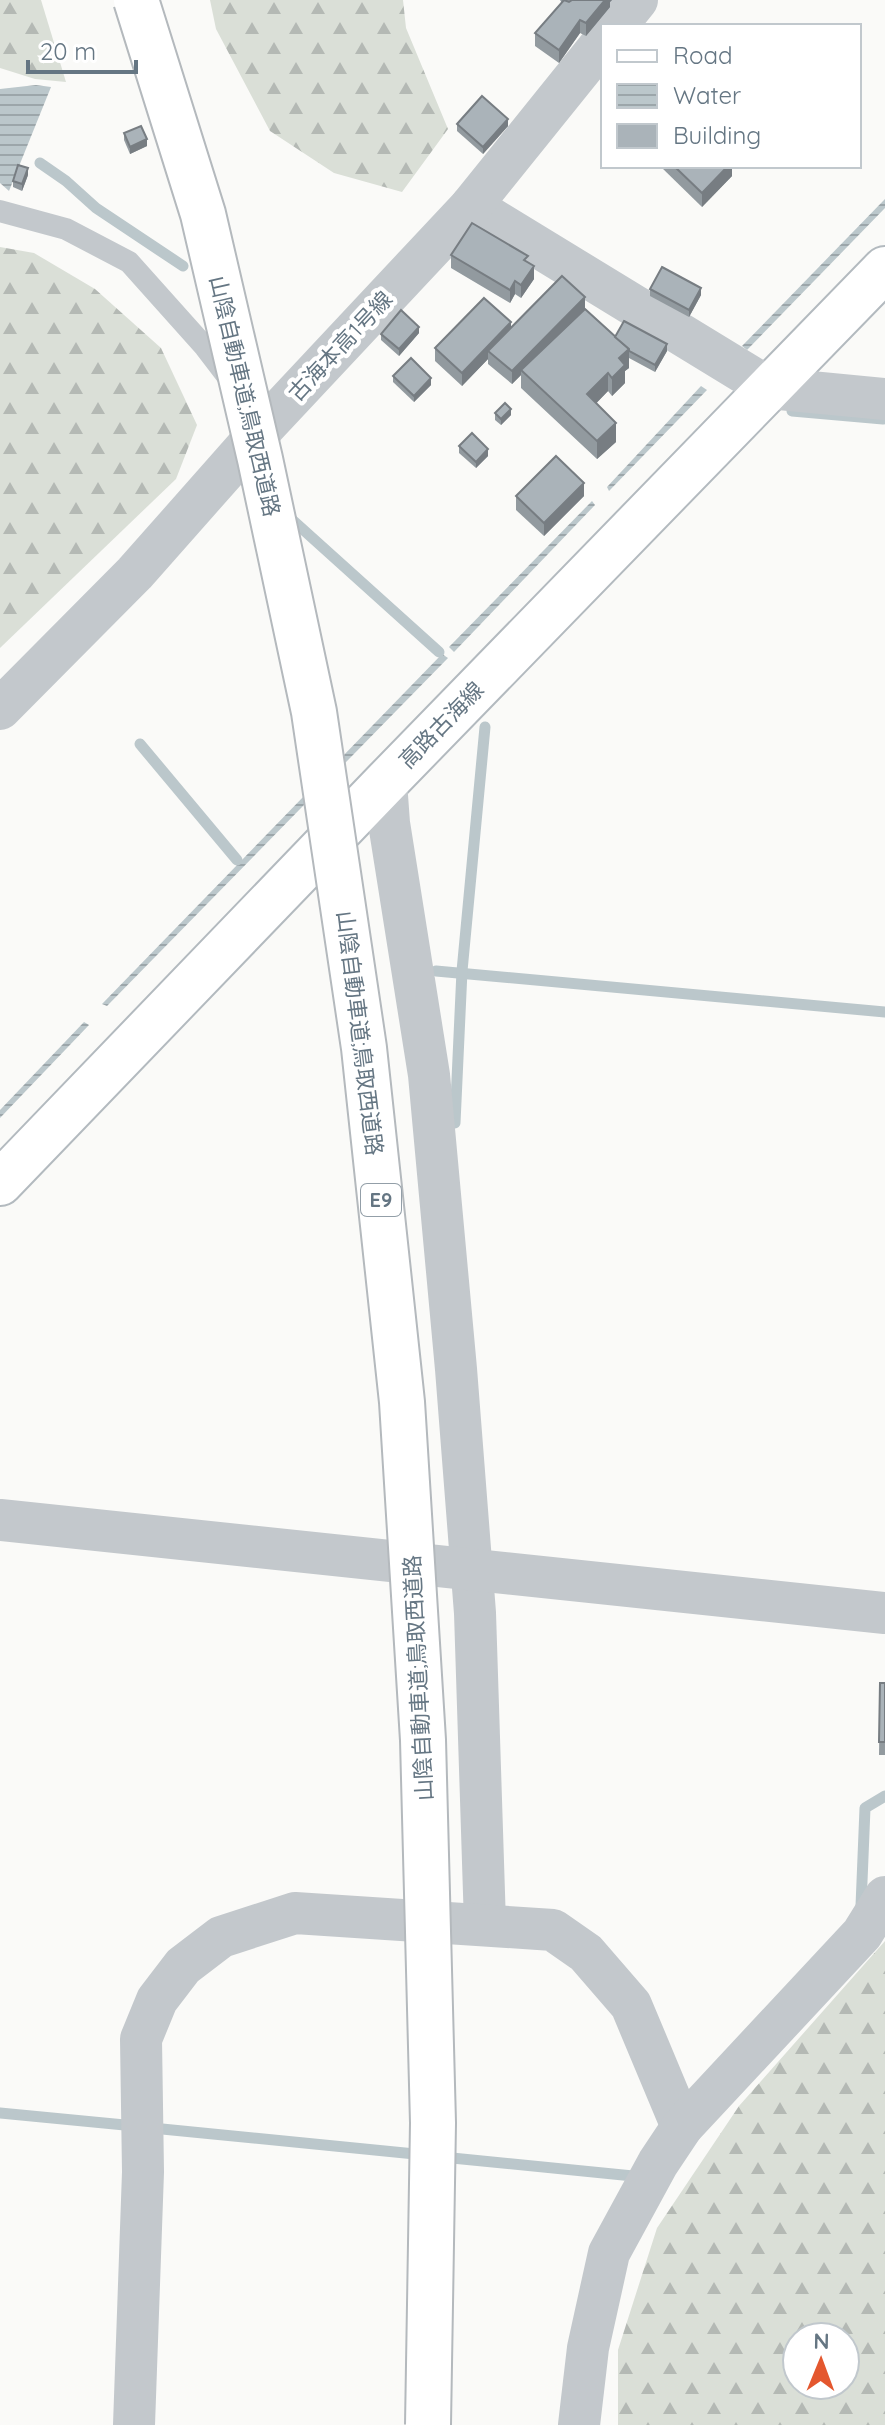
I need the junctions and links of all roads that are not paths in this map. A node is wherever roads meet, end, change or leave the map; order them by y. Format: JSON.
{"nodes":[{"id":1,"x":136,"y":0,"type":"edge"},
{"id":2,"x":163,"y":0,"type":"edge"},
{"id":3,"x":637,"y":0,"type":"edge"},
{"id":4,"x":618,"y":24,"type":"edge"},
{"id":5,"x":601,"y":44,"type":"edge"},
{"id":6,"x":471,"y":206,"type":"junction"},
{"id":7,"x":0,"y":211,"type":"edge"},
{"id":8,"x":885,"y":269,"type":"edge"},
{"id":9,"x":769,"y":388,"type":"junction"},
{"id":10,"x":885,"y":399,"type":"edge"},
{"id":11,"x":265,"y":426,"type":"junction"},
{"id":12,"x":0,"y":709,"type":"edge"},
{"id":13,"x":386,"y":782,"type":"junction"},
{"id":14,"x":0,"y":1183,"type":"edge"},
{"id":15,"x":0,"y":1520,"type":"edge"},
{"id":16,"x":472,"y":1570,"type":"junction"},
{"id":17,"x":885,"y":1613,"type":"edge"},
{"id":18,"x":885,"y":1897,"type":"edge"},
{"id":19,"x":485,"y":1924,"type":"junction"},
{"id":20,"x":682,"y":2127,"type":"junction"},
{"id":21,"x":134,"y":2425,"type":"edge"},
{"id":22,"x":428,"y":2425,"type":"edge"},
{"id":23,"x":452,"y":2425,"type":"edge"},
{"id":24,"x":579,"y":2425,"type":"edge"}],
"edges":[{"from":1,"to":22,"type":"main road","name":"山陰自動車道;鳥取西道路","number":"E9","bridge":true},
{"from":2,"to":23,"type":"main road","name":"山陰自動車道;鳥取西道路","number":"E9"},
{"from":3,"to":4,"type":"street"},
{"from":5,"to":6,"type":"street","name":"古海本高1号線"},
{"from":6,"to":9,"type":"street"},
{"from":6,"to":11,"type":"street","name":"古海本高1号線"},
{"from":7,"to":11,"type":"lane"},
{"from":8,"to":9,"type":"main road","name":"高路古海線"},
{"from":9,"to":10,"type":"street"},
{"from":9,"to":13,"type":"main road","name":"高路古海線"},
{"from":11,"to":12,"type":"street","name":"古海本高1号線"},
{"from":13,"to":14,"type":"main road","name":"高路古海線"},
{"from":13,"to":16,"type":"street"},
{"from":15,"to":16,"type":"street"},
{"from":16,"to":17,"type":"street"},
{"from":16,"to":19,"type":"street"},
{"from":18,"to":20,"type":"street"},
{"from":19,"to":20,"type":"street"},
{"from":19,"to":21,"type":"street"},
{"from":20,"to":24,"type":"street"}]}
